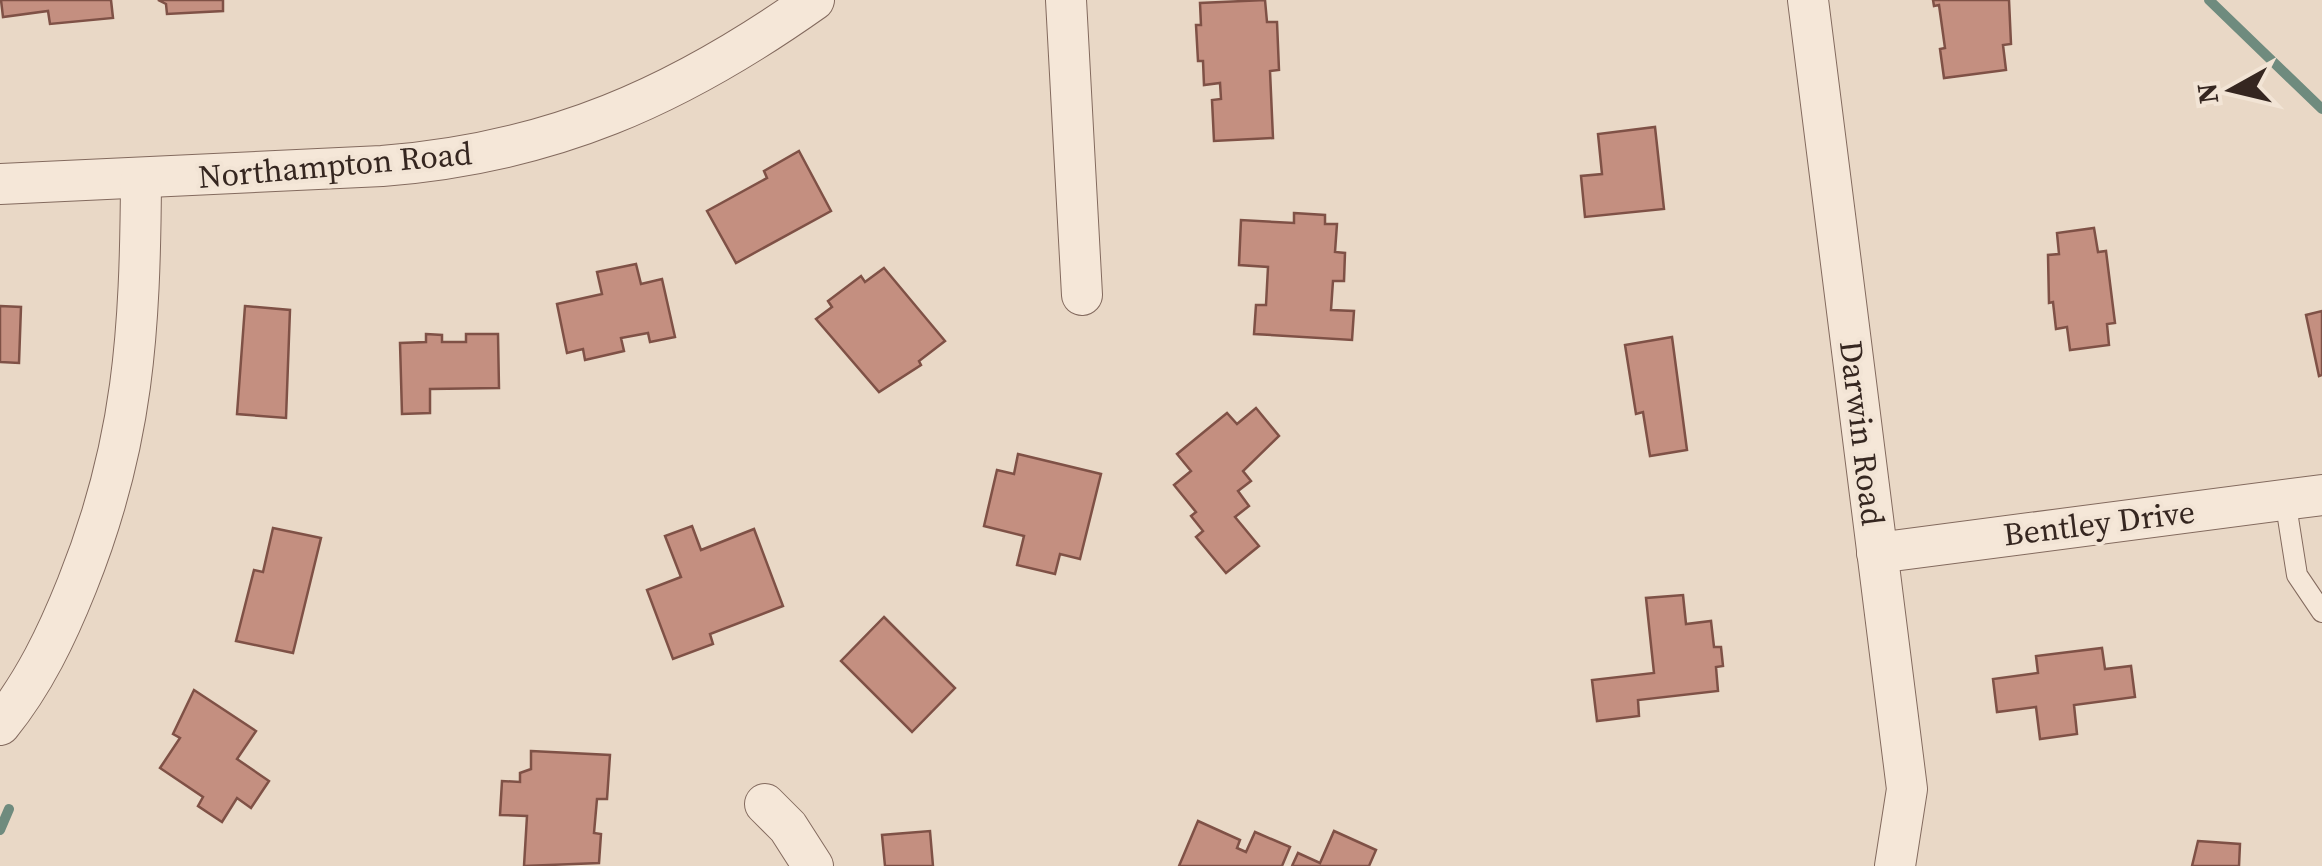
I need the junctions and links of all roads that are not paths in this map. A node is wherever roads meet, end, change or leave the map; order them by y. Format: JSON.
{"nodes":[{"id":1,"x":814,"y":0,"type":"edge"},
{"id":2,"x":1066,"y":0,"type":"edge"},
{"id":3,"x":1808,"y":0,"type":"edge"},
{"id":4,"x":141,"y":180,"type":"junction"},
{"id":5,"x":0,"y":184,"type":"edge"},
{"id":6,"x":1082,"y":295,"type":"dead end"},
{"id":7,"x":2303,"y":497,"type":"edge"},
{"id":8,"x":1877,"y":553,"type":"junction"},
{"id":9,"x":2322,"y":612,"type":"edge"},
{"id":10,"x":0,"y":726,"type":"edge"},
{"id":11,"x":765,"y":804,"type":"dead end"},
{"id":12,"x":812,"y":866,"type":"edge"},
{"id":13,"x":1895,"y":866,"type":"edge"}],
"edges":[{"from":1,"to":4,"type":"street","name":"Northampton Road"},
{"from":2,"to":6,"type":"street"},
{"from":3,"to":8,"type":"street","name":"Darwin Road"},
{"from":4,"to":5,"type":"street","name":"Northampton Road"},
{"from":4,"to":10,"type":"street"},
{"from":7,"to":8,"type":"street","name":"Bentley Drive"},
{"from":7,"to":9,"type":"lane"},
{"from":8,"to":13,"type":"street","name":"Darwin Road"},
{"from":11,"to":12,"type":"street"}]}
